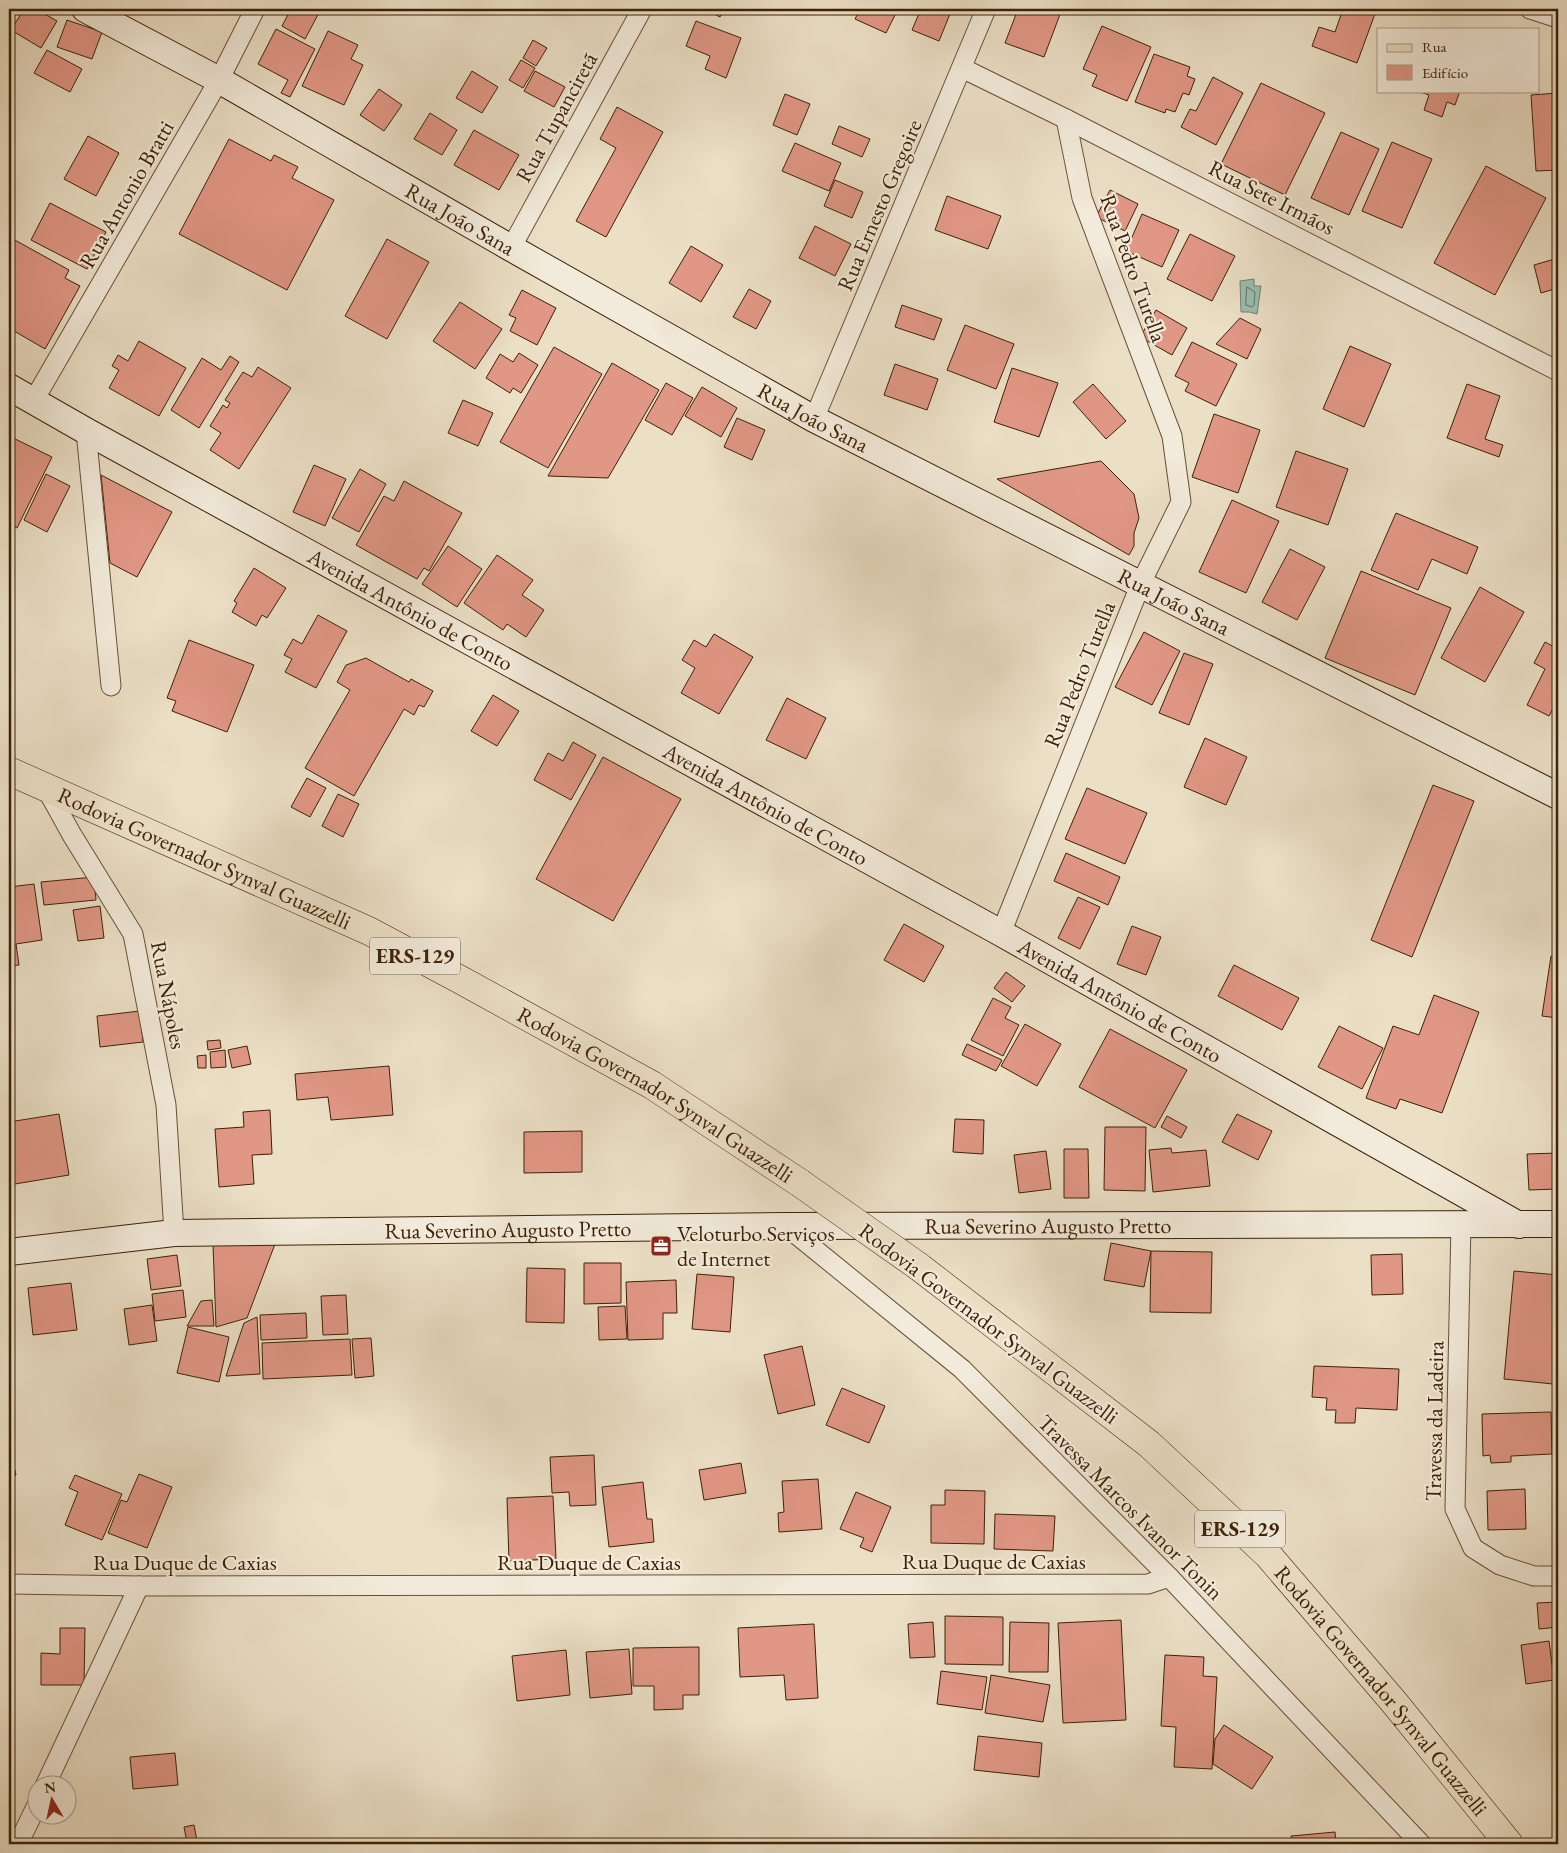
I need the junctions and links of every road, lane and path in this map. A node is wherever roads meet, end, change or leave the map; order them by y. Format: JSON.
{"nodes":[{"id":1,"x":85,"y":9,"type":"edge"},
{"id":2,"x":255,"y":9,"type":"edge"},
{"id":3,"x":642,"y":9,"type":"edge"},
{"id":4,"x":986,"y":9,"type":"edge"},
{"id":5,"x":1530,"y":9,"type":"edge"},
{"id":6,"x":1558,"y":18,"type":"edge"},
{"id":7,"x":962,"y":68,"type":"junction"},
{"id":8,"x":219,"y":80,"type":"junction"},
{"id":9,"x":1066,"y":119,"type":"junction"},
{"id":10,"x":511,"y":248,"type":"junction"},
{"id":11,"x":1558,"y":371,"type":"edge"},
{"id":12,"x":9,"y":387,"type":"edge"},
{"id":13,"x":34,"y":400,"type":"junction"},
{"id":14,"x":814,"y":419,"type":"junction"},
{"id":15,"x":86,"y":431,"type":"junction"},
{"id":16,"x":1141,"y":583,"type":"junction"},
{"id":17,"x":111,"y":686,"type":"dead end"},
{"id":18,"x":9,"y":771,"type":"edge"},
{"id":19,"x":46,"y":788,"type":"junction"},
{"id":20,"x":1558,"y":796,"type":"edge"},
{"id":21,"x":1001,"y":933,"type":"junction"},
{"id":22,"x":1461,"y":1224,"type":"junction"},
{"id":23,"x":1558,"y":1224,"type":"edge"},
{"id":24,"x":1519,"y":1225,"type":"junction"},
{"id":25,"x":786,"y":1226,"type":"junction"},
{"id":26,"x":174,"y":1233,"type":"junction"},
{"id":27,"x":9,"y":1252,"type":"edge"},
{"id":28,"x":1558,"y":1576,"type":"edge"},
{"id":29,"x":1169,"y":1577,"type":"junction"},
{"id":30,"x":9,"y":1584,"type":"edge"},
{"id":31,"x":139,"y":1586,"type":"junction"},
{"id":32,"x":51,"y":1776,"type":"edge"},
{"id":33,"x":28,"y":1823,"type":"edge"},
{"id":34,"x":18,"y":1844,"type":"edge"},
{"id":35,"x":1421,"y":1844,"type":"edge"},
{"id":36,"x":1510,"y":1844,"type":"edge"}],
"edges":[{"from":1,"to":8,"type":"street","name":"Rua João Sana"},
{"from":2,"to":8,"type":"street","name":"Rua Antonio Bratti"},
{"from":3,"to":10,"type":"street","name":"Rua Tupanciretã"},
{"from":4,"to":7,"type":"street","name":"Rua Ernesto Gregoire"},
{"from":5,"to":6,"type":"street"},
{"from":7,"to":9,"type":"street","name":"Rua Sete Irmãos"},
{"from":7,"to":14,"type":"street","name":"Rua Ernesto Gregoire"},
{"from":8,"to":10,"type":"street","name":"Rua João Sana"},
{"from":8,"to":13,"type":"street","name":"Rua Antonio Bratti"},
{"from":9,"to":11,"type":"street","name":"Rua Sete Irmãos"},
{"from":9,"to":16,"type":"street","name":"Rua Pedro Turella"},
{"from":10,"to":14,"type":"street","name":"Rua João Sana"},
{"from":12,"to":13,"type":"street","name":"Avenida Antônio de Conto"},
{"from":13,"to":15,"type":"street","name":"Avenida Antônio de Conto"},
{"from":14,"to":16,"type":"street","name":"Rua João Sana"},
{"from":15,"to":17,"type":"street"},
{"from":15,"to":21,"type":"street","name":"Avenida Antônio de Conto"},
{"from":16,"to":20,"type":"street","name":"Rua João Sana"},
{"from":16,"to":21,"type":"street","name":"Rua Pedro Turella"},
{"from":18,"to":19,"type":"main road","name":"Rodovia Governador Synval Guazzelli","number":"ERS-129"},
{"from":19,"to":26,"type":"street","name":"Rua Nápoles"},
{"from":19,"to":36,"type":"main road","name":"Rodovia Governador Synval Guazzelli","number":"ERS-129","bridge":true},
{"from":21,"to":24,"type":"street","name":"Avenida Antônio de Conto"},
{"from":22,"to":24,"type":"street","name":"Rua Severino Augusto Pretto"},
{"from":22,"to":25,"type":"street","name":"Rua Severino Augusto Pretto"},
{"from":22,"to":28,"type":"street","name":"Travessa da Ladeira"},
{"from":23,"to":24,"type":"street","name":"Rua Severino Augusto Pretto"},
{"from":25,"to":26,"type":"street","name":"Rua Severino Augusto Pretto"},
{"from":25,"to":29,"type":"street","name":"Travessa Marcos Ivanor Tonin"},
{"from":26,"to":27,"type":"street","name":"Rua Severino Augusto Pretto"},
{"from":29,"to":31,"type":"street","name":"Rua Duque de Caxias"},
{"from":29,"to":35,"type":"street","name":"Travessa Marcos Ivanor Tonin"},
{"from":30,"to":31,"type":"street","name":"Rua Duque de Caxias"},
{"from":31,"to":32,"type":"street"},
{"from":33,"to":34,"type":"street"}]}
